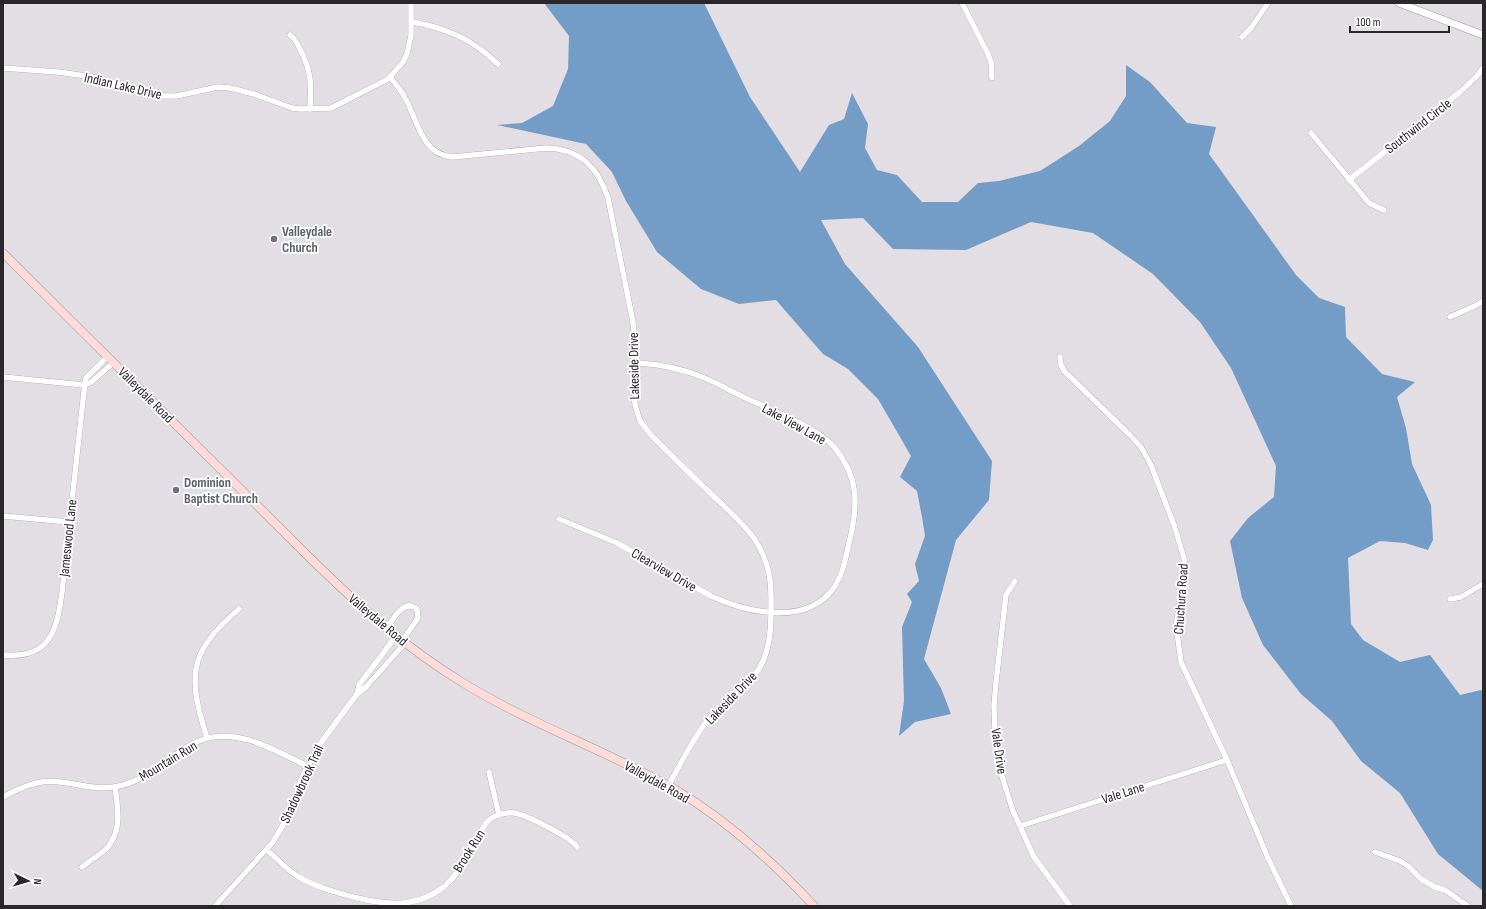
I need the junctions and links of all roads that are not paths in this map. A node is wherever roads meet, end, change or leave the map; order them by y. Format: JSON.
{"nodes":[{"id":1,"x":411,"y":3,"type":"edge"},
{"id":2,"x":962,"y":3,"type":"edge"},
{"id":3,"x":1268,"y":3,"type":"edge"},
{"id":4,"x":1399,"y":3,"type":"edge"},
{"id":5,"x":412,"y":22,"type":"junction"},
{"id":6,"x":290,"y":35,"type":"dead end"},
{"id":7,"x":1483,"y":35,"type":"edge"},
{"id":8,"x":1242,"y":38,"type":"dead end"},
{"id":9,"x":498,"y":64,"type":"dead end"},
{"id":10,"x":3,"y":68,"type":"edge"},
{"id":11,"x":1483,"y":68,"type":"edge"},
{"id":12,"x":390,"y":77,"type":"junction"},
{"id":13,"x":992,"y":78,"type":"dead end"},
{"id":14,"x":310,"y":109,"type":"junction"},
{"id":15,"x":1311,"y":133,"type":"dead end"},
{"id":16,"x":1349,"y":180,"type":"junction"},
{"id":17,"x":1384,"y":210,"type":"dead end"},
{"id":18,"x":3,"y":253,"type":"edge"},
{"id":19,"x":1483,"y":300,"type":"edge"},
{"id":20,"x":1450,"y":317,"type":"dead end"},
{"id":21,"x":1060,"y":357,"type":"dead end"},
{"id":22,"x":110,"y":360,"type":"junction"},
{"id":23,"x":637,"y":363,"type":"junction"},
{"id":24,"x":3,"y":377,"type":"edge"},
{"id":25,"x":84,"y":385,"type":"junction"},
{"id":26,"x":3,"y":516,"type":"edge"},
{"id":27,"x":559,"y":519,"type":"dead end"},
{"id":28,"x":69,"y":522,"type":"junction"},
{"id":29,"x":1015,"y":581,"type":"dead end"},
{"id":30,"x":1483,"y":584,"type":"edge"},
{"id":31,"x":1450,"y":599,"type":"dead end"},
{"id":32,"x":239,"y":609,"type":"dead end"},
{"id":33,"x":771,"y":612,"type":"junction"},
{"id":34,"x":386,"y":629,"type":"junction"},
{"id":35,"x":401,"y":640,"type":"junction"},
{"id":36,"x":3,"y":655,"type":"edge"},
{"id":37,"x":357,"y":694,"type":"junction"},
{"id":38,"x":207,"y":738,"type":"junction"},
{"id":39,"x":1227,"y":760,"type":"junction"},
{"id":40,"x":307,"y":766,"type":"junction"},
{"id":41,"x":489,"y":772,"type":"dead end"},
{"id":42,"x":668,"y":786,"type":"junction"},
{"id":43,"x":115,"y":787,"type":"junction"},
{"id":44,"x":3,"y":797,"type":"edge"},
{"id":45,"x":499,"y":815,"type":"junction"},
{"id":46,"x":1020,"y":826,"type":"junction"},
{"id":47,"x":577,"y":847,"type":"dead end"},
{"id":48,"x":267,"y":850,"type":"junction"},
{"id":49,"x":1375,"y":852,"type":"dead end"},
{"id":50,"x":82,"y":867,"type":"dead end"},
{"id":51,"x":215,"y":906,"type":"edge"},
{"id":52,"x":814,"y":906,"type":"edge"},
{"id":53,"x":1070,"y":906,"type":"edge"},
{"id":54,"x":1291,"y":906,"type":"edge"},
{"id":55,"x":1468,"y":906,"type":"edge"}],
"edges":[{"from":1,"to":5,"type":"street","name":"Indian Lake Drive"},
{"from":2,"to":13,"type":"street"},
{"from":3,"to":8,"type":"street"},
{"from":4,"to":7,"type":"street"},
{"from":5,"to":9,"type":"street"},
{"from":5,"to":12,"type":"street","name":"Indian Lake Drive"},
{"from":6,"to":14,"type":"street"},
{"from":10,"to":14,"type":"street","name":"Indian Lake Drive"},
{"from":11,"to":16,"type":"street","name":"Southwind Circle"},
{"from":12,"to":14,"type":"street","name":"Indian Lake Drive"},
{"from":12,"to":23,"type":"street","name":"Lakeside Drive"},
{"from":15,"to":16,"type":"street"},
{"from":16,"to":17,"type":"street"},
{"from":18,"to":22,"type":"main road","name":"Valleydale Road"},
{"from":19,"to":20,"type":"street"},
{"from":21,"to":39,"type":"street","name":"Chuchura Road"},
{"from":22,"to":25,"type":"street","name":"Jameswood Lane"},
{"from":22,"to":34,"type":"main road","name":"Valleydale Road"},
{"from":23,"to":33,"type":"street","name":"Lakeside Drive"},
{"from":23,"to":33,"type":"street","name":"Lake View Lane"},
{"from":24,"to":25,"type":"street"},
{"from":25,"to":28,"type":"street","name":"Jameswood Lane"},
{"from":26,"to":28,"type":"street"},
{"from":27,"to":33,"type":"street","name":"Clearview Drive"},
{"from":28,"to":36,"type":"street","name":"Jameswood Lane"},
{"from":29,"to":46,"type":"street","name":"Vale Drive"},
{"from":30,"to":31,"type":"street"},
{"from":32,"to":38,"type":"street"},
{"from":33,"to":42,"type":"street","name":"Lakeside Drive"},
{"from":34,"to":35,"type":"main road","name":"Valleydale Road"},
{"from":34,"to":35,"type":"street"},
{"from":35,"to":37,"type":"street","name":"Shadowbrook Trail"},
{"from":35,"to":37,"type":"street"},
{"from":35,"to":42,"type":"main road","name":"Valleydale Road"},
{"from":37,"to":40,"type":"street","name":"Shadowbrook Trail"},
{"from":38,"to":40,"type":"street","name":"Mountain Run"},
{"from":38,"to":43,"type":"street","name":"Mountain Run"},
{"from":39,"to":46,"type":"street","name":"Vale Lane"},
{"from":39,"to":54,"type":"street","name":"Chuchura Road"},
{"from":40,"to":48,"type":"street","name":"Shadowbrook Trail"},
{"from":41,"to":45,"type":"street"},
{"from":42,"to":52,"type":"main road","name":"Valleydale Road"},
{"from":43,"to":44,"type":"street","name":"Mountain Run"},
{"from":43,"to":50,"type":"street"},
{"from":45,"to":47,"type":"street"},
{"from":45,"to":48,"type":"street","name":"Brook Run"},
{"from":46,"to":53,"type":"street","name":"Vale Drive"},
{"from":48,"to":51,"type":"street","name":"Shadowbrook Trail"},
{"from":49,"to":55,"type":"street"}]}
